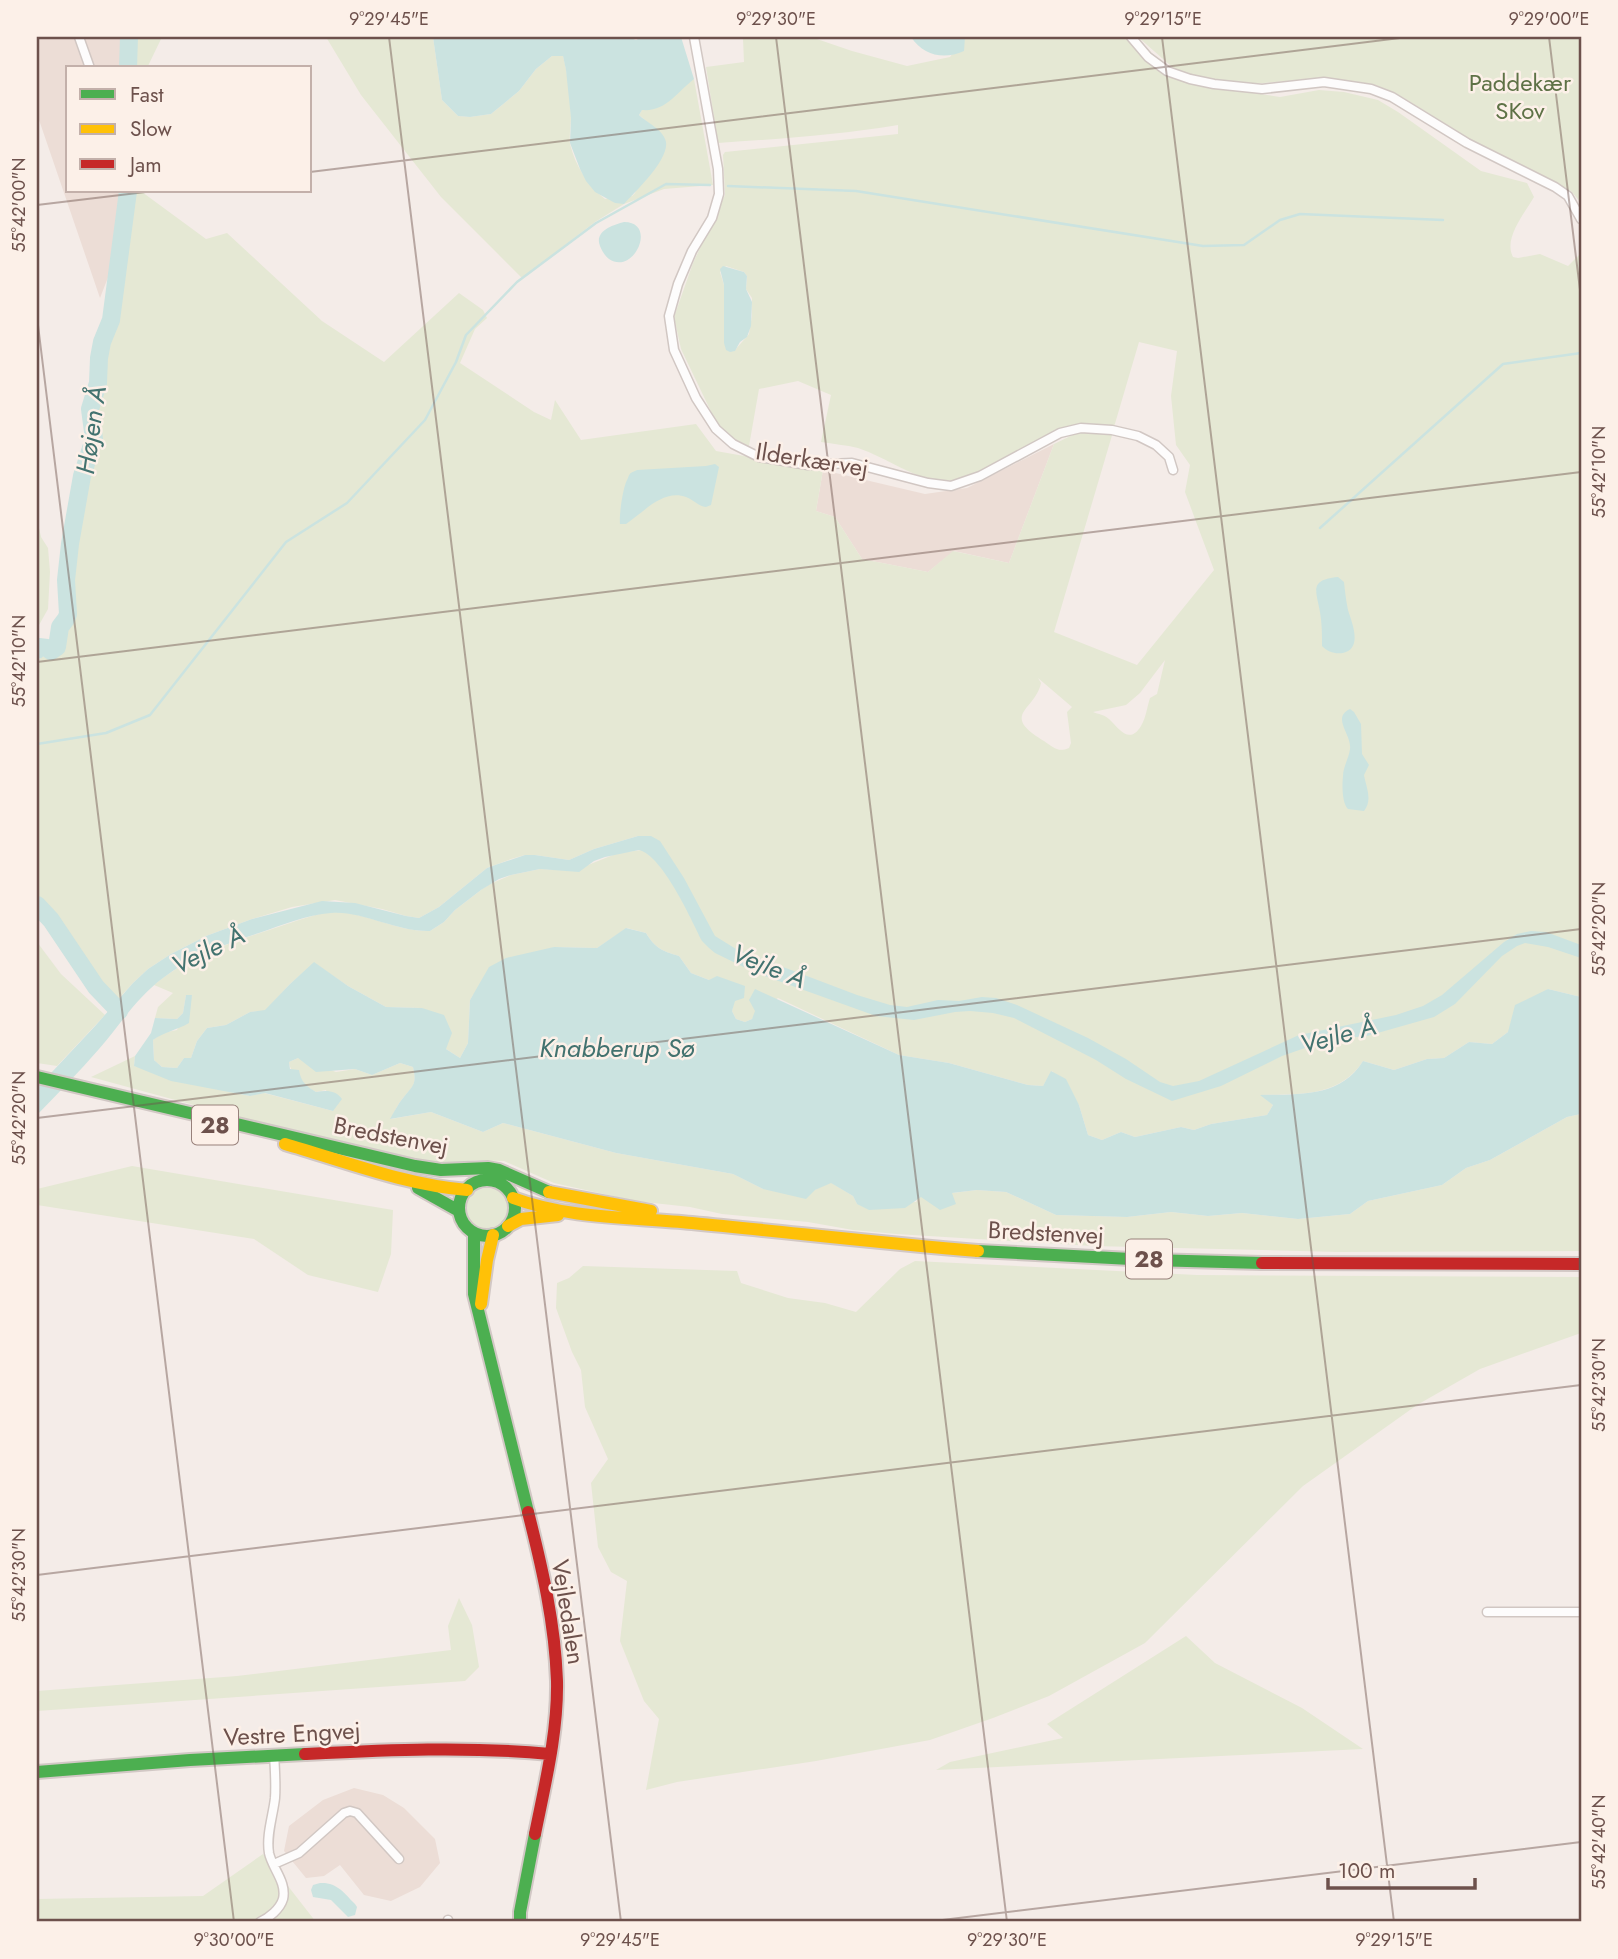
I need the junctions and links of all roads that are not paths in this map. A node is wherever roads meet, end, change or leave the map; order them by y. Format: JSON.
{"nodes":[{"id":1,"x":79,"y":37,"type":"edge"},
{"id":2,"x":694,"y":37,"type":"edge"},
{"id":3,"x":1131,"y":37,"type":"edge"},
{"id":4,"x":89,"y":66,"type":"edge"},
{"id":5,"x":1581,"y":219,"type":"edge"},
{"id":6,"x":1173,"y":470,"type":"dead end"},
{"id":7,"x":37,"y":1077,"type":"edge"},
{"id":8,"x":94,"y":1091,"type":"junction"},
{"id":9,"x":398,"y":1177,"type":"junction"},
{"id":10,"x":467,"y":1189,"type":"junction"},
{"id":11,"x":513,"y":1198,"type":"junction"},
{"id":12,"x":459,"y":1211,"type":"junction"},
{"id":13,"x":567,"y":1213,"type":"junction"},
{"id":14,"x":719,"y":1225,"type":"junction"},
{"id":15,"x":508,"y":1226,"type":"junction"},
{"id":16,"x":474,"y":1233,"type":"junction"},
{"id":17,"x":493,"y":1236,"type":"junction"},
{"id":18,"x":1581,"y":1264,"type":"edge"},
{"id":19,"x":480,"y":1312,"type":"junction"},
{"id":20,"x":1487,"y":1612,"type":"dead end"},
{"id":21,"x":1581,"y":1612,"type":"edge"},
{"id":22,"x":274,"y":1754,"type":"junction"},
{"id":23,"x":550,"y":1754,"type":"junction"},
{"id":24,"x":37,"y":1772,"type":"edge"},
{"id":25,"x":399,"y":1859,"type":"dead end"},
{"id":26,"x":274,"y":1864,"type":"junction"},
{"id":27,"x":260,"y":1922,"type":"edge"},
{"id":28,"x":520,"y":1922,"type":"edge"}],
"edges":[{"from":1,"to":4,"type":"street"},
{"from":2,"to":6,"type":"street","name":"Ilderkærvej"},
{"from":3,"to":5,"type":"street"},
{"from":7,"to":8,"type":"main road","name":"Bredstenvej","number":"28"},
{"from":8,"to":9,"type":"main road","name":"Bredstenvej","number":"28"},
{"from":8,"to":14,"type":"main road","name":"Bredstenvej","number":"28"},
{"from":9,"to":10,"type":"main road","name":"Bredstenvej","number":"28"},
{"from":9,"to":12,"type":"main road","name":"Bredstenvej","number":"28"},
{"from":10,"to":11,"type":"main road","number":"28"},
{"from":10,"to":12,"type":"main road"},
{"from":11,"to":13,"type":"main road","name":"Bredstenvej","number":"28"},
{"from":11,"to":15,"type":"main road"},
{"from":12,"to":16,"type":"main road","number":"28"},
{"from":13,"to":14,"type":"main road","name":"Bredstenvej","number":"28"},
{"from":13,"to":15,"type":"main road","name":"Bredstenvej","number":"28"},
{"from":14,"to":18,"type":"main road","name":"Bredstenvej","number":"28"},
{"from":15,"to":17,"type":"main road","number":"28"},
{"from":16,"to":17,"type":"main road"},
{"from":16,"to":19,"type":"main road","name":"Vejledalen"},
{"from":17,"to":19,"type":"main road","name":"Vejledalen"},
{"from":19,"to":23,"type":"main road","name":"Vejledalen"},
{"from":20,"to":21,"type":"street"},
{"from":22,"to":23,"type":"main road","name":"Vestre Engvej"},
{"from":22,"to":24,"type":"main road","name":"Vestre Engvej"},
{"from":22,"to":26,"type":"street"},
{"from":23,"to":28,"type":"main road","name":"Vejledalen"},
{"from":25,"to":26,"type":"street"},
{"from":26,"to":27,"type":"street"}]}
